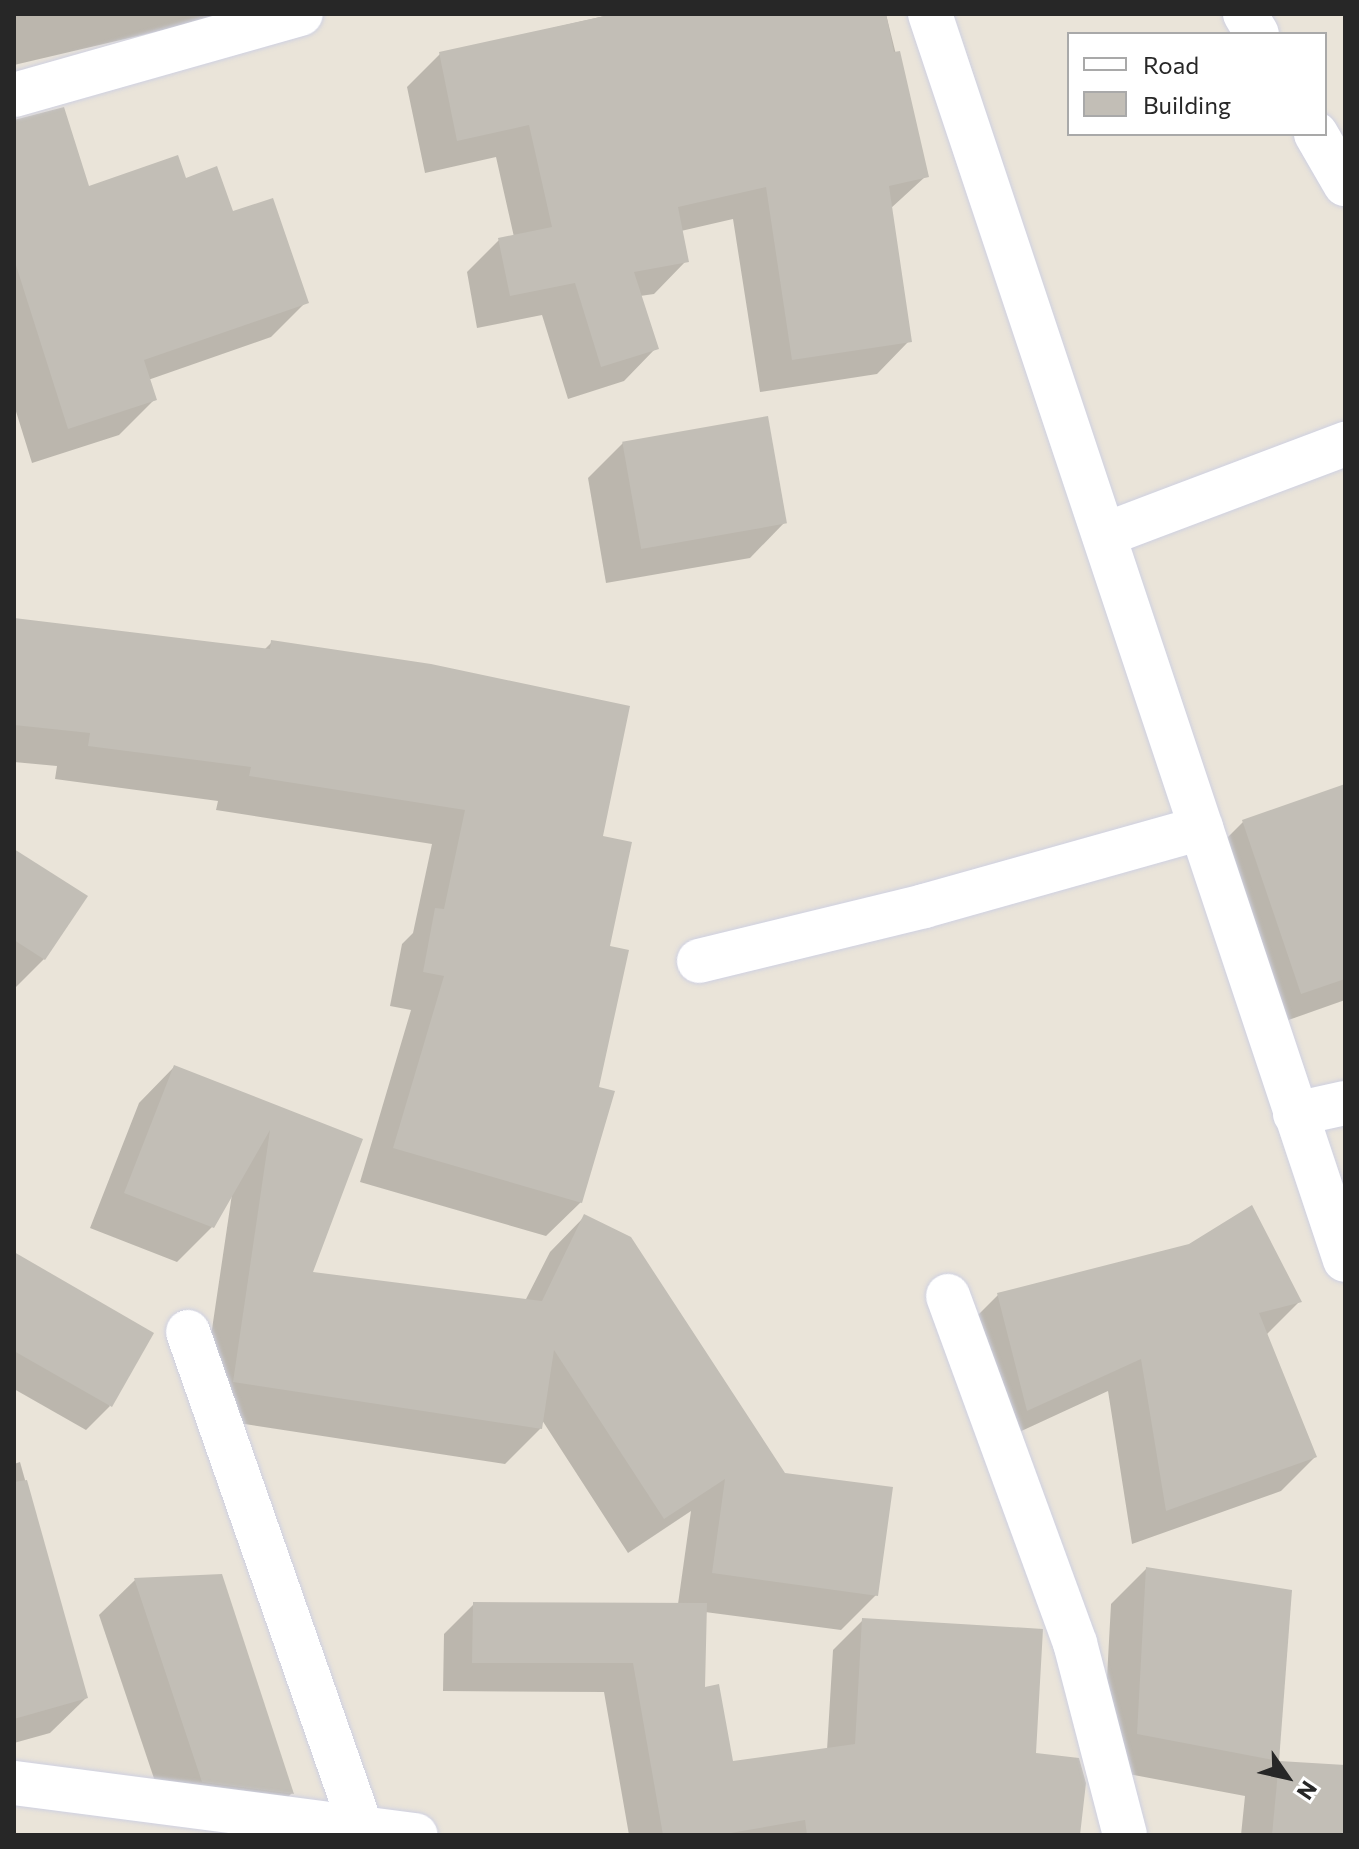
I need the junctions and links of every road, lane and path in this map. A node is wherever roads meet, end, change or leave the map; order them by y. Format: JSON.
{"nodes":[{"id":1,"x":301,"y":14,"type":"edge"},
{"id":2,"x":930,"y":14,"type":"edge"},
{"id":3,"x":1245,"y":14,"type":"edge"},
{"id":4,"x":1256,"y":32,"type":"edge"},
{"id":5,"x":14,"y":95,"type":"edge"},
{"id":6,"x":1317,"y":136,"type":"edge"},
{"id":7,"x":1345,"y":184,"type":"edge"},
{"id":8,"x":1345,"y":444,"type":"edge"},
{"id":9,"x":1104,"y":535,"type":"junction"},
{"id":10,"x":1201,"y":828,"type":"junction"},
{"id":11,"x":699,"y":961,"type":"dead end"},
{"id":12,"x":1345,"y":1103,"type":"edge"},
{"id":13,"x":1295,"y":1114,"type":"junction"},
{"id":14,"x":1345,"y":1260,"type":"edge"},
{"id":15,"x":948,"y":1296,"type":"dead end"},
{"id":16,"x":188,"y":1332,"type":"dead end"},
{"id":17,"x":14,"y":1783,"type":"edge"},
{"id":18,"x":361,"y":1827,"type":"junction"},
{"id":19,"x":416,"y":1835,"type":"edge"},
{"id":20,"x":1125,"y":1835,"type":"edge"}],
"edges":[{"from":1,"to":5,"type":"street"},
{"from":2,"to":9,"type":"street"},
{"from":3,"to":4,"type":"street"},
{"from":6,"to":7,"type":"street"},
{"from":8,"to":9,"type":"street"},
{"from":9,"to":10,"type":"street"},
{"from":10,"to":11,"type":"street"},
{"from":10,"to":13,"type":"street"},
{"from":12,"to":13,"type":"street"},
{"from":13,"to":14,"type":"street"},
{"from":15,"to":20,"type":"street"},
{"from":16,"to":18,"type":"street"},
{"from":17,"to":18,"type":"street"},
{"from":18,"to":19,"type":"street"}]}
